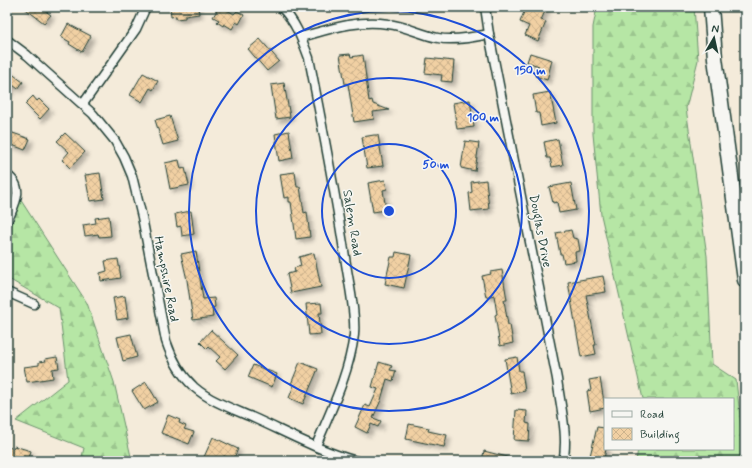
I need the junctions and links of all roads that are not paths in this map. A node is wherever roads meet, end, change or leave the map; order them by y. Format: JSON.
{"nodes":[{"id":1,"x":146,"y":7,"type":"edge"},
{"id":2,"x":281,"y":7,"type":"edge"},
{"id":3,"x":485,"y":7,"type":"edge"},
{"id":4,"x":711,"y":7,"type":"edge"},
{"id":5,"x":489,"y":34,"type":"junction"},
{"id":6,"x":301,"y":38,"type":"junction"},
{"id":7,"x":7,"y":40,"type":"edge"},
{"id":8,"x":83,"y":104,"type":"junction"},
{"id":9,"x":7,"y":175,"type":"edge"},
{"id":10,"x":7,"y":222,"type":"edge"},
{"id":11,"x":745,"y":280,"type":"edge"},
{"id":12,"x":7,"y":292,"type":"edge"},
{"id":13,"x":34,"y":304,"type":"dead end"},
{"id":14,"x":316,"y":446,"type":"junction"},
{"id":15,"x":357,"y":461,"type":"edge"},
{"id":16,"x":562,"y":461,"type":"edge"}],
"edges":[{"from":1,"to":8,"type":"street"},
{"from":2,"to":6,"type":"street","name":"Salem Road"},
{"from":3,"to":5,"type":"street","name":"Douglas Drive"},
{"from":4,"to":11,"type":"highway"},
{"from":5,"to":6,"type":"street"},
{"from":5,"to":16,"type":"street","name":"Douglas Drive"},
{"from":6,"to":14,"type":"street","name":"Salem Road"},
{"from":7,"to":8,"type":"street","name":"Hampshire Road"},
{"from":8,"to":14,"type":"street","name":"Hampshire Road"},
{"from":9,"to":10,"type":"street"},
{"from":12,"to":13,"type":"street"},
{"from":14,"to":15,"type":"street","name":"Hampshire Road"}]}
